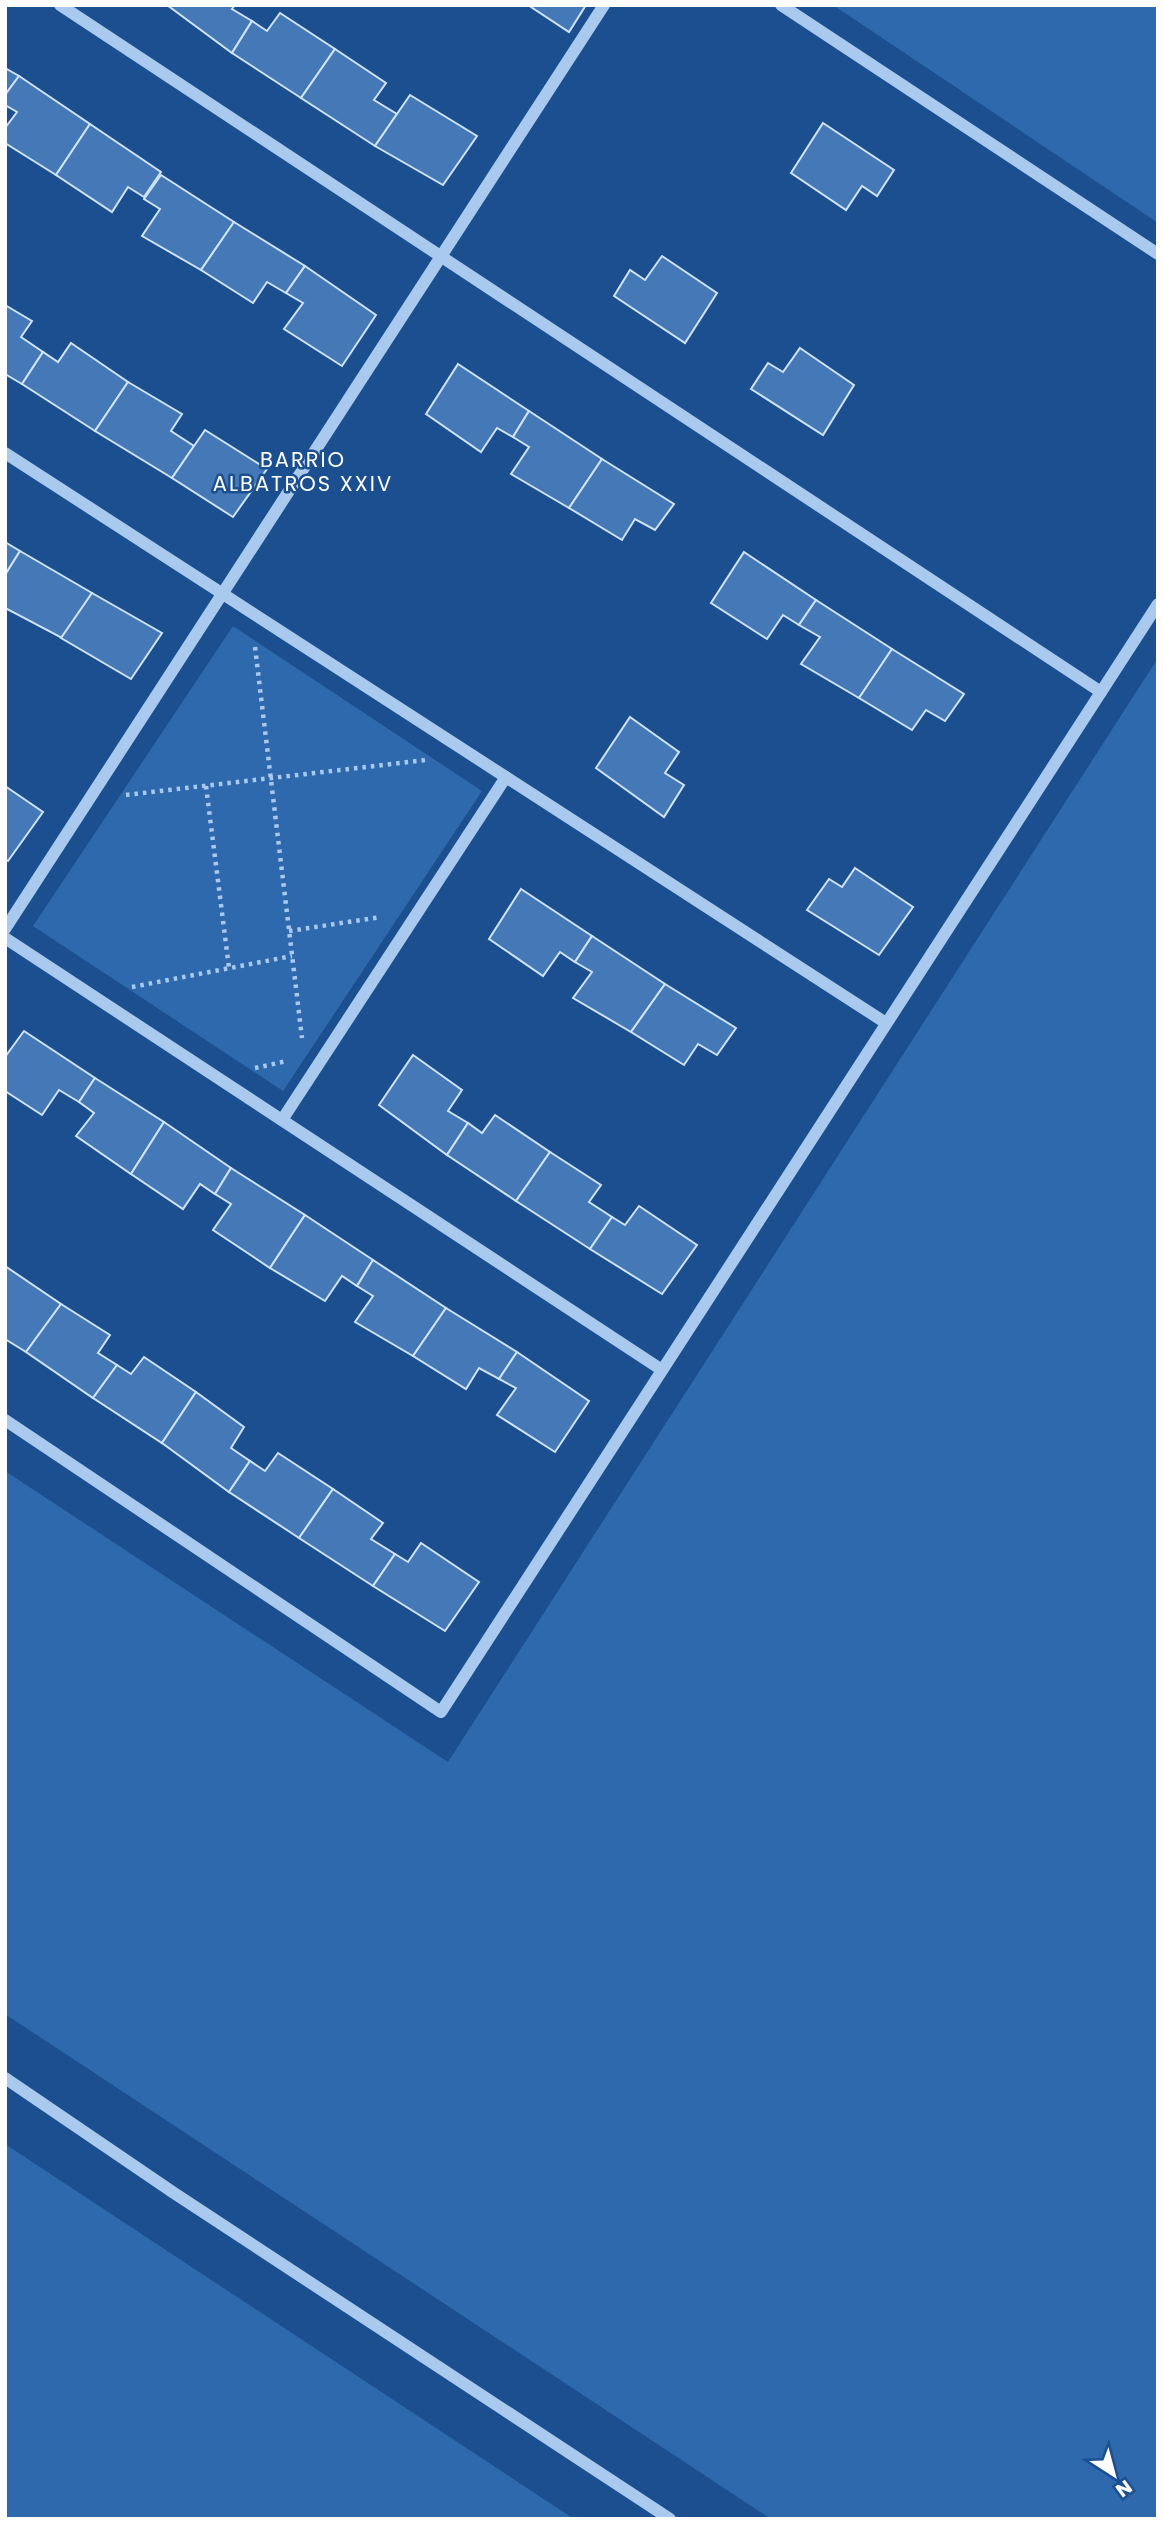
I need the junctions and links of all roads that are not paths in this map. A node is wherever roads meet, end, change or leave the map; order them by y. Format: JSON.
{"nodes":[{"id":1,"x":60,"y":5,"type":"edge"},
{"id":2,"x":604,"y":5,"type":"edge"},
{"id":3,"x":781,"y":5,"type":"edge"},
{"id":4,"x":1158,"y":254,"type":"edge"},
{"id":5,"x":442,"y":256,"type":"junction"},
{"id":6,"x":5,"y":453,"type":"edge"},
{"id":7,"x":223,"y":594,"type":"junction"},
{"id":8,"x":1158,"y":604,"type":"edge"},
{"id":9,"x":1101,"y":692,"type":"junction"},
{"id":10,"x":506,"y":777,"type":"junction"},
{"id":11,"x":5,"y":929,"type":"edge"},
{"id":12,"x":5,"y":938,"type":"edge"},
{"id":13,"x":886,"y":1023,"type":"junction"},
{"id":14,"x":282,"y":1120,"type":"junction"},
{"id":15,"x":662,"y":1370,"type":"junction"},
{"id":16,"x":5,"y":1420,"type":"edge"},
{"id":17,"x":5,"y":2078,"type":"edge"},
{"id":18,"x":670,"y":2519,"type":"edge"}],
"edges":[{"from":1,"to":5,"type":"street"},
{"from":2,"to":5,"type":"street"},
{"from":3,"to":4,"type":"street"},
{"from":5,"to":7,"type":"street"},
{"from":5,"to":9,"type":"street"},
{"from":6,"to":7,"type":"street"},
{"from":7,"to":10,"type":"street"},
{"from":7,"to":11,"type":"street"},
{"from":8,"to":9,"type":"street"},
{"from":9,"to":13,"type":"street"},
{"from":10,"to":13,"type":"street"},
{"from":10,"to":14,"type":"street"},
{"from":12,"to":14,"type":"street"},
{"from":13,"to":15,"type":"street"},
{"from":14,"to":15,"type":"street"},
{"from":15,"to":16,"type":"street"},
{"from":17,"to":18,"type":"street"}]}
